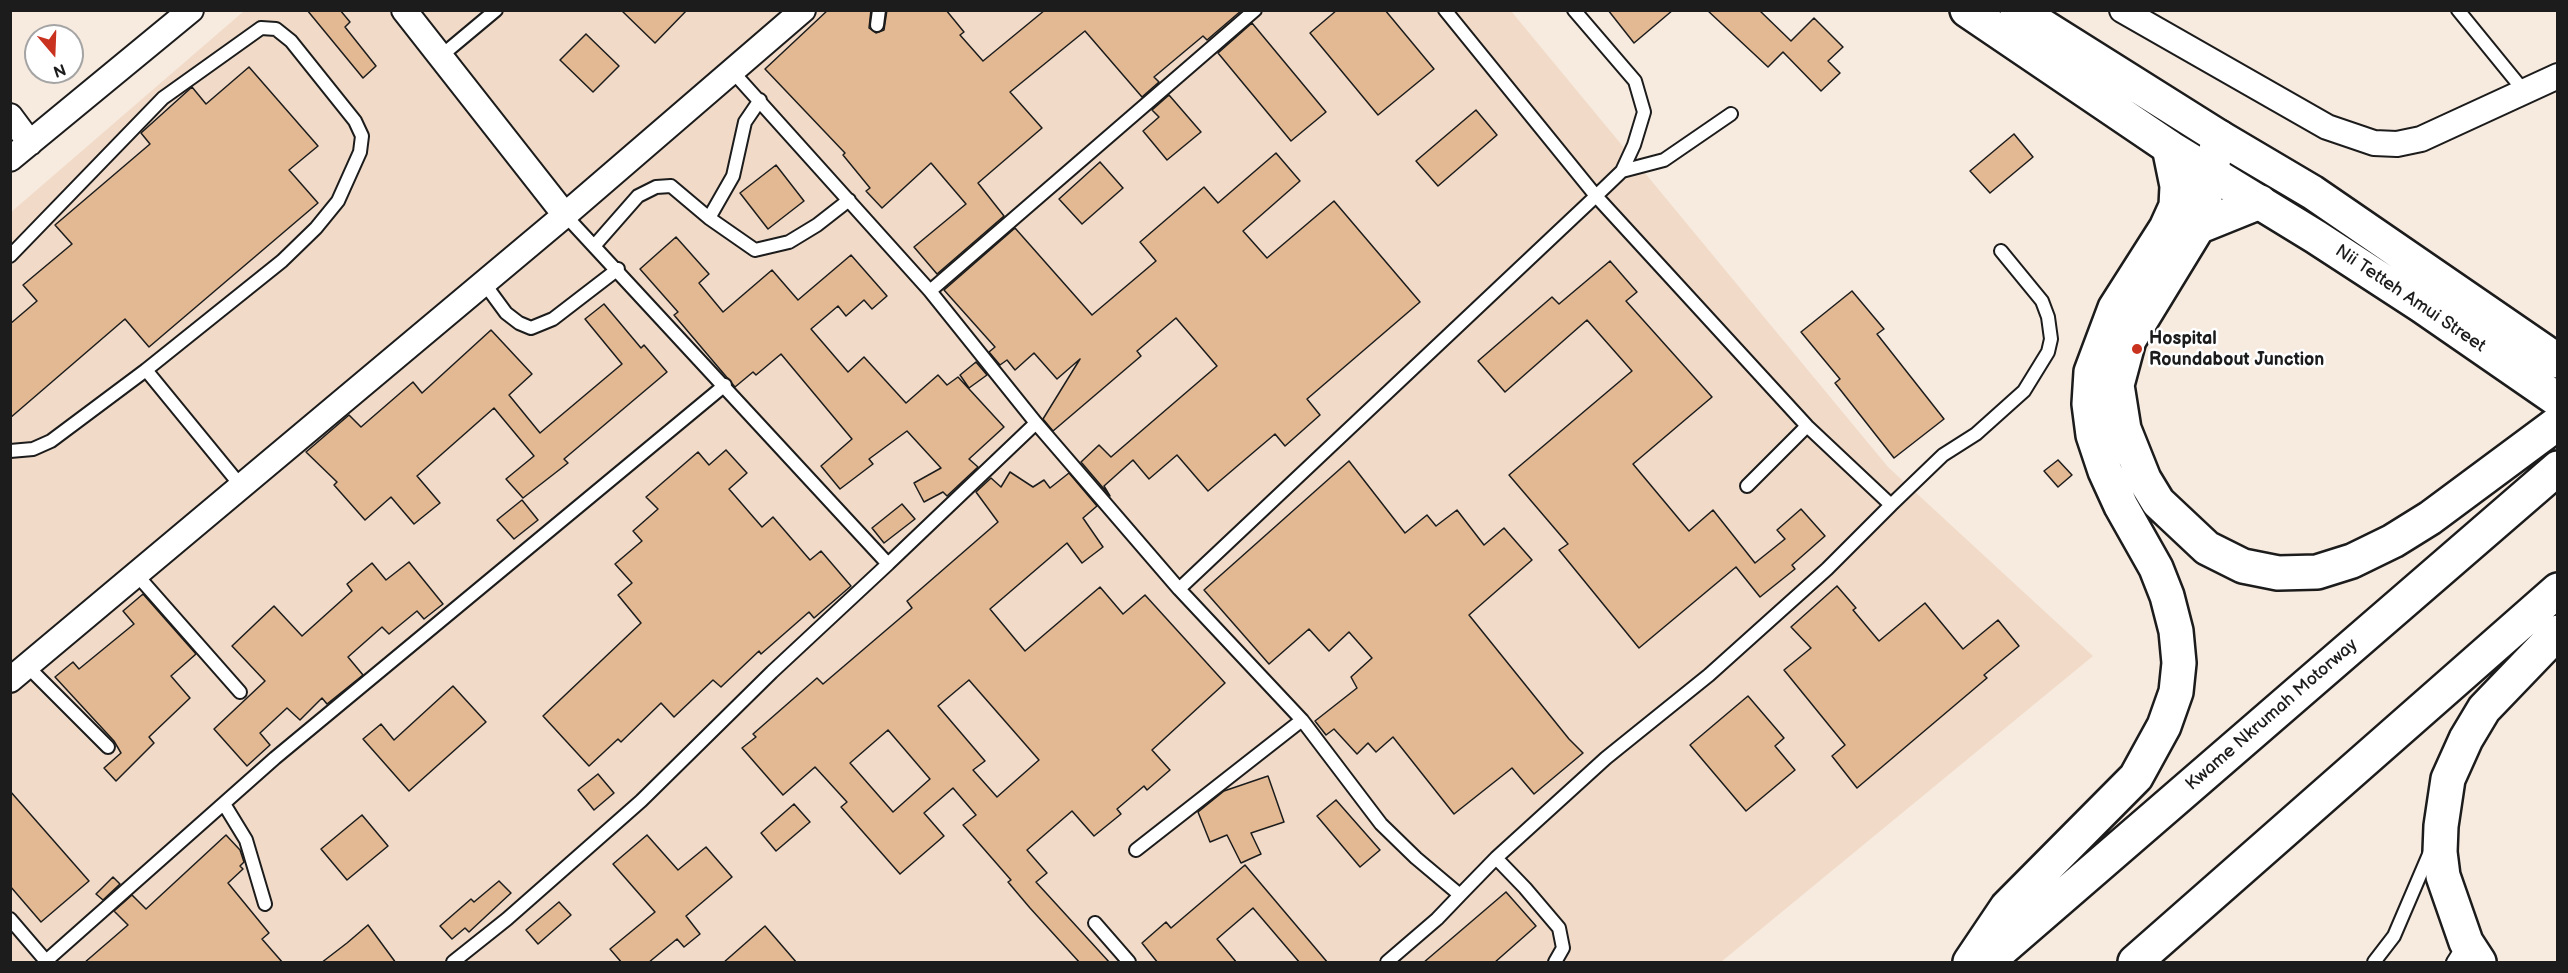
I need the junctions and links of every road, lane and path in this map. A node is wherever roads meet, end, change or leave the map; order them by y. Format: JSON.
{"nodes":[{"id":1,"x":191,"y":10,"type":"edge"},
{"id":2,"x":404,"y":10,"type":"edge"},
{"id":3,"x":496,"y":10,"type":"edge"},
{"id":4,"x":803,"y":10,"type":"edge"},
{"id":5,"x":879,"y":10,"type":"edge"},
{"id":6,"x":1255,"y":10,"type":"edge"},
{"id":7,"x":1444,"y":10,"type":"edge"},
{"id":8,"x":1574,"y":10,"type":"edge"},
{"id":9,"x":1967,"y":10,"type":"edge"},
{"id":10,"x":2017,"y":10,"type":"edge"},
{"id":11,"x":2122,"y":10,"type":"edge"},
{"id":12,"x":2458,"y":10,"type":"edge"},
{"id":13,"x":877,"y":25,"type":"dead end"},
{"id":14,"x":441,"y":56,"type":"junction"},
{"id":15,"x":733,"y":72,"type":"junction"},
{"id":16,"x":2558,"y":76,"type":"edge"},
{"id":17,"x":2524,"y":91,"type":"junction"},
{"id":18,"x":760,"y":100,"type":"junction"},
{"id":19,"x":1731,"y":114,"type":"dead end"},
{"id":20,"x":10,"y":116,"type":"edge"},
{"id":21,"x":2219,"y":137,"type":"junction"},
{"id":22,"x":30,"y":143,"type":"junction"},
{"id":23,"x":2169,"y":147,"type":"junction"},
{"id":24,"x":10,"y":159,"type":"edge"},
{"id":25,"x":1622,"y":171,"type":"junction"},
{"id":26,"x":2212,"y":171,"type":"junction"},
{"id":27,"x":1596,"y":196,"type":"junction"},
{"id":28,"x":849,"y":200,"type":"junction"},
{"id":29,"x":2260,"y":202,"type":"junction"},
{"id":30,"x":565,"y":215,"type":"junction"},
{"id":31,"x":709,"y":218,"type":"junction"},
{"id":32,"x":2198,"y":227,"type":"junction"},
{"id":33,"x":595,"y":245,"type":"junction"},
{"id":34,"x":2001,"y":251,"type":"dead end"},
{"id":35,"x":10,"y":256,"type":"edge"},
{"id":36,"x":618,"y":269,"type":"junction"},
{"id":37,"x":484,"y":283,"type":"junction"},
{"id":38,"x":930,"y":291,"type":"junction"},
{"id":39,"x":2558,"y":361,"type":"edge"},
{"id":40,"x":146,"y":370,"type":"junction"},
{"id":41,"x":725,"y":385,"type":"junction"},
{"id":42,"x":2558,"y":400,"type":"edge"},
{"id":43,"x":1036,"y":423,"type":"junction"},
{"id":44,"x":2558,"y":423,"type":"edge"},
{"id":45,"x":1807,"y":426,"type":"junction"},
{"id":46,"x":10,"y":451,"type":"edge"},
{"id":47,"x":2558,"y":468,"type":"edge"},
{"id":48,"x":241,"y":486,"type":"junction"},
{"id":49,"x":1747,"y":486,"type":"dead end"},
{"id":50,"x":1891,"y":505,"type":"junction"},
{"id":51,"x":888,"y":564,"type":"junction"},
{"id":52,"x":136,"y":574,"type":"junction"},
{"id":53,"x":1179,"y":589,"type":"junction"},
{"id":54,"x":2558,"y":590,"type":"edge"},
{"id":55,"x":2558,"y":632,"type":"edge"},
{"id":56,"x":19,"y":673,"type":"edge"},
{"id":57,"x":240,"y":692,"type":"dead end"},
{"id":58,"x":1302,"y":720,"type":"junction"},
{"id":59,"x":108,"y":747,"type":"dead end"},
{"id":60,"x":224,"y":804,"type":"junction"},
{"id":61,"x":2441,"y":826,"type":"junction"},
{"id":62,"x":1136,"y":850,"type":"dead end"},
{"id":63,"x":1496,"y":858,"type":"junction"},
{"id":64,"x":1460,"y":895,"type":"junction"},
{"id":65,"x":266,"y":904,"type":"dead end"},
{"id":66,"x":10,"y":919,"type":"edge"},
{"id":67,"x":1095,"y":923,"type":"dead end"},
{"id":68,"x":2466,"y":956,"type":"edge"},
{"id":69,"x":46,"y":962,"type":"edge"},
{"id":70,"x":453,"y":963,"type":"edge"},
{"id":71,"x":1129,"y":963,"type":"edge"},
{"id":72,"x":1387,"y":963,"type":"edge"},
{"id":73,"x":1555,"y":963,"type":"edge"},
{"id":74,"x":1970,"y":963,"type":"edge"},
{"id":75,"x":1987,"y":963,"type":"edge"},
{"id":76,"x":2135,"y":963,"type":"edge"},
{"id":77,"x":2374,"y":963,"type":"edge"}],
"edges":[{"from":1,"to":22,"type":"street"},
{"from":2,"to":14,"type":"street"},
{"from":3,"to":14,"type":"lane"},
{"from":4,"to":15,"type":"street"},
{"from":5,"to":13,"type":"lane"},
{"from":6,"to":38,"type":"lane"},
{"from":7,"to":27,"type":"lane"},
{"from":8,"to":25,"type":"lane"},
{"from":9,"to":23,"type":"main road","name":"Nii Tetteh Amui Street"},
{"from":10,"to":21,"type":"main road"},
{"from":11,"to":17,"type":"street"},
{"from":12,"to":17,"type":"lane"},
{"from":14,"to":30,"type":"street"},
{"from":15,"to":18,"type":"lane"},
{"from":15,"to":30,"type":"street"},
{"from":16,"to":17,"type":"street"},
{"from":18,"to":28,"type":"lane"},
{"from":18,"to":31,"type":"lane"},
{"from":19,"to":25,"type":"lane"},
{"from":20,"to":22,"type":"street"},
{"from":21,"to":26,"type":"main road"},
{"from":21,"to":39,"type":"main road"},
{"from":22,"to":24,"type":"street"},
{"from":23,"to":26,"type":"main road","name":"Nii Tetteh Amui Street"},
{"from":23,"to":74,"type":"main road"},
{"from":25,"to":27,"type":"lane"},
{"from":26,"to":29,"type":"main road","name":"Nii Tetteh Amui Street"},
{"from":26,"to":32,"type":"main road"},
{"from":27,"to":45,"type":"lane"},
{"from":27,"to":53,"type":"lane"},
{"from":28,"to":31,"type":"lane"},
{"from":28,"to":38,"type":"lane"},
{"from":29,"to":32,"type":"main road"},
{"from":29,"to":42,"type":"main road","name":"Nii Tetteh Amui Street"},
{"from":30,"to":33,"type":"lane"},
{"from":30,"to":37,"type":"street"},
{"from":31,"to":33,"type":"lane"},
{"from":32,"to":44,"type":"main road"},
{"from":33,"to":36,"type":"lane"},
{"from":34,"to":50,"type":"lane"},
{"from":35,"to":40,"type":"lane"},
{"from":36,"to":37,"type":"lane"},
{"from":36,"to":41,"type":"lane"},
{"from":37,"to":48,"type":"street"},
{"from":38,"to":43,"type":"lane"},
{"from":40,"to":46,"type":"lane"},
{"from":40,"to":48,"type":"lane"},
{"from":41,"to":51,"type":"lane"},
{"from":41,"to":60,"type":"lane"},
{"from":43,"to":51,"type":"lane"},
{"from":43,"to":53,"type":"lane"},
{"from":45,"to":49,"type":"lane"},
{"from":45,"to":50,"type":"lane"},
{"from":47,"to":75,"type":"main road","name":"Kwame Nkrumah Motorway"},
{"from":48,"to":52,"type":"street"},
{"from":50,"to":63,"type":"lane"},
{"from":51,"to":70,"type":"lane"},
{"from":52,"to":56,"type":"street"},
{"from":52,"to":57,"type":"lane"},
{"from":53,"to":58,"type":"lane"},
{"from":54,"to":76,"type":"main road"},
{"from":55,"to":61,"type":"main road"},
{"from":56,"to":59,"type":"lane"},
{"from":58,"to":62,"type":"lane"},
{"from":58,"to":64,"type":"lane"},
{"from":60,"to":65,"type":"lane"},
{"from":60,"to":69,"type":"lane"},
{"from":61,"to":68,"type":"main road"},
{"from":61,"to":77,"type":"lane"},
{"from":63,"to":64,"type":"lane"},
{"from":63,"to":73,"type":"lane"},
{"from":64,"to":72,"type":"lane"},
{"from":66,"to":69,"type":"lane"},
{"from":67,"to":71,"type":"lane"}]}
